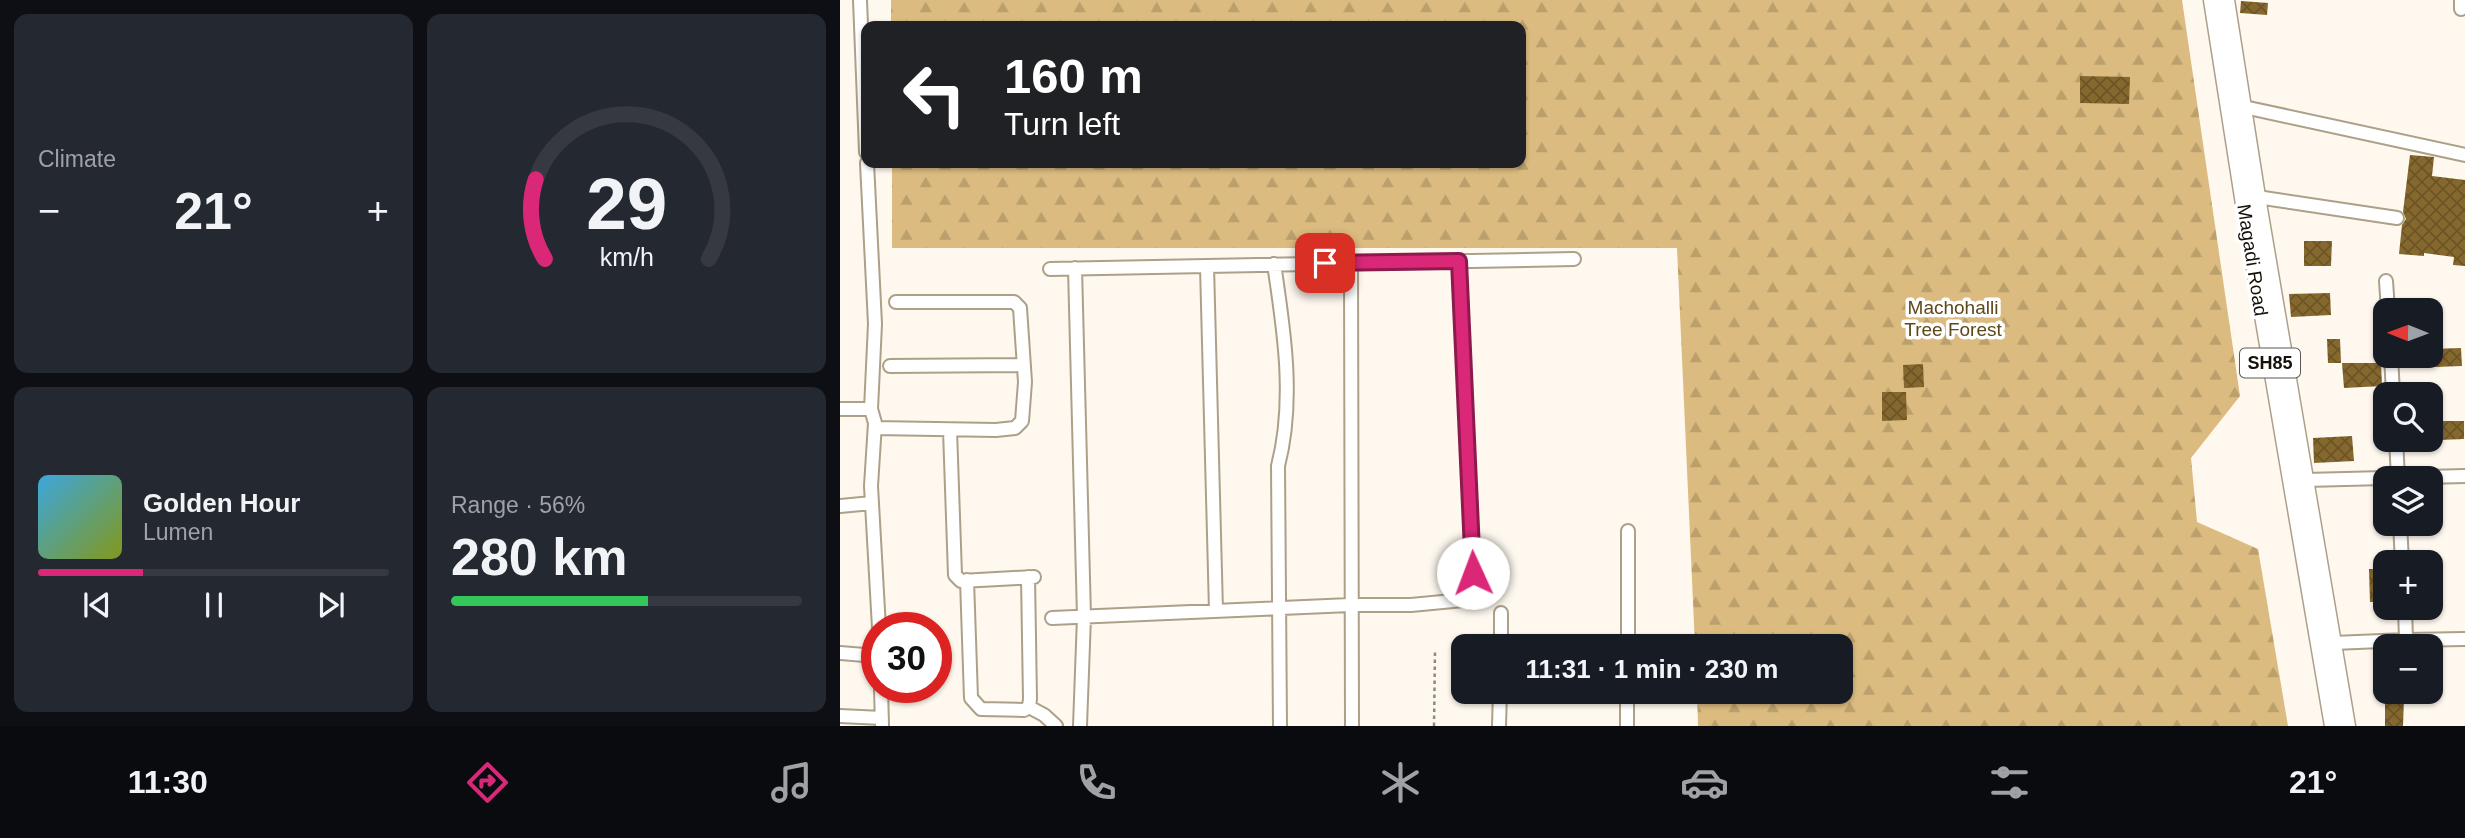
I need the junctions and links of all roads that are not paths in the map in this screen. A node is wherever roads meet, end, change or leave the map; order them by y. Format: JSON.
{"nodes":[{"id":1,"x":860,"y":0,"type":"edge"},
{"id":2,"x":2212,"y":0,"type":"edge"},
{"id":3,"x":2226,"y":0,"type":"edge"},
{"id":4,"x":861,"y":25,"type":"edge"},
{"id":5,"x":2244,"y":107,"type":"junction"},
{"id":6,"x":2465,"y":155,"type":"edge"},
{"id":7,"x":867,"y":168,"type":"edge"},
{"id":8,"x":2257,"y":197,"type":"junction"},
{"id":9,"x":2397,"y":218,"type":"dead end"},
{"id":10,"x":1574,"y":259,"type":"dead end"},
{"id":11,"x":1459,"y":261,"type":"junction"},
{"id":12,"x":1351,"y":263,"type":"junction"},
{"id":13,"x":1274,"y":264,"type":"junction"},
{"id":14,"x":1208,"y":266,"type":"junction"},
{"id":15,"x":1075,"y":268,"type":"junction"},
{"id":16,"x":1050,"y":269,"type":"dead end"},
{"id":17,"x":2386,"y":281,"type":"dead end"},
{"id":18,"x":2387,"y":298,"type":"edge"},
{"id":19,"x":896,"y":302,"type":"dead end"},
{"id":20,"x":1024,"y":365,"type":"junction"},
{"id":21,"x":890,"y":366,"type":"dead end"},
{"id":22,"x":840,"y":409,"type":"edge"},
{"id":23,"x":871,"y":409,"type":"junction"},
{"id":24,"x":875,"y":428,"type":"junction"},
{"id":25,"x":950,"y":430,"type":"junction"},
{"id":26,"x":2443,"y":476,"type":"edge"},
{"id":27,"x":2465,"y":476,"type":"edge"},
{"id":28,"x":2373,"y":478,"type":"edge"},
{"id":29,"x":2305,"y":480,"type":"junction"},
{"id":30,"x":872,"y":503,"type":"junction"},
{"id":31,"x":840,"y":506,"type":"edge"},
{"id":32,"x":1628,"y":531,"type":"dead end"},
{"id":33,"x":967,"y":580,"type":"junction"},
{"id":34,"x":1350,"y":605,"type":"junction"},
{"id":35,"x":1280,"y":608,"type":"junction"},
{"id":36,"x":1216,"y":611,"type":"junction"},
{"id":37,"x":878,"y":612,"type":"edge"},
{"id":38,"x":1501,"y":613,"type":"dead end"},
{"id":39,"x":1084,"y":617,"type":"junction"},
{"id":40,"x":1052,"y":618,"type":"dead end"},
{"id":41,"x":1501,"y":634,"type":"edge"},
{"id":42,"x":1628,"y":634,"type":"edge"},
{"id":43,"x":2443,"y":639,"type":"edge"},
{"id":44,"x":2465,"y":639,"type":"edge"},
{"id":45,"x":2373,"y":641,"type":"edge"},
{"id":46,"x":2333,"y":643,"type":"junction"},
{"id":47,"x":840,"y":653,"type":"edge"},
{"id":48,"x":861,"y":655,"type":"edge"},
{"id":49,"x":881,"y":703,"type":"edge"},
{"id":50,"x":1500,"y":704,"type":"edge"},
{"id":51,"x":1627,"y":704,"type":"edge"},
{"id":52,"x":1029,"y":707,"type":"junction"},
{"id":53,"x":840,"y":716,"type":"edge"},
{"id":54,"x":882,"y":722,"type":"edge"},
{"id":55,"x":1056,"y":726,"type":"edge"},
{"id":56,"x":1080,"y":726,"type":"edge"},
{"id":57,"x":1280,"y":726,"type":"edge"},
{"id":58,"x":1352,"y":726,"type":"edge"},
{"id":59,"x":1499,"y":726,"type":"edge"},
{"id":60,"x":1627,"y":726,"type":"edge"},
{"id":61,"x":2333,"y":726,"type":"edge"},
{"id":62,"x":2347,"y":726,"type":"edge"}],
"edges":[{"from":1,"to":4,"type":"street"},
{"from":2,"to":61,"type":"main road","name":"Magadi Road","number":"SH85"},
{"from":3,"to":5,"type":"main road","name":"Magadi Road","number":"SH85"},
{"from":5,"to":6,"type":"street"},
{"from":5,"to":8,"type":"main road","name":"Magadi Road","number":"SH85"},
{"from":7,"to":23,"type":"street"},
{"from":8,"to":9,"type":"street"},
{"from":8,"to":29,"type":"main road","name":"Magadi Road","number":"SH85"},
{"from":10,"to":11,"type":"street"},
{"from":11,"to":12,"type":"street"},
{"from":11,"to":34,"type":"street"},
{"from":12,"to":13,"type":"street"},
{"from":12,"to":34,"type":"street"},
{"from":13,"to":14,"type":"street"},
{"from":13,"to":35,"type":"street"},
{"from":14,"to":15,"type":"street"},
{"from":14,"to":36,"type":"street"},
{"from":15,"to":16,"type":"street"},
{"from":15,"to":39,"type":"street"},
{"from":17,"to":18,"type":"street"},
{"from":19,"to":20,"type":"street"},
{"from":20,"to":21,"type":"street"},
{"from":20,"to":25,"type":"street"},
{"from":22,"to":23,"type":"street"},
{"from":23,"to":24,"type":"street"},
{"from":24,"to":25,"type":"street"},
{"from":24,"to":30,"type":"street"},
{"from":25,"to":33,"type":"street"},
{"from":26,"to":27,"type":"street"},
{"from":28,"to":29,"type":"street"},
{"from":29,"to":46,"type":"main road","name":"Magadi Road","number":"SH85"},
{"from":30,"to":31,"type":"street"},
{"from":30,"to":37,"type":"street"},
{"from":32,"to":42,"type":"street"},
{"from":33,"to":52,"type":"street"},
{"from":33,"to":52,"type":"street"},
{"from":34,"to":35,"type":"street"},
{"from":34,"to":58,"type":"street"},
{"from":35,"to":36,"type":"street"},
{"from":35,"to":57,"type":"street"},
{"from":36,"to":39,"type":"street"},
{"from":38,"to":41,"type":"street"},
{"from":39,"to":40,"type":"street"},
{"from":39,"to":56,"type":"street"},
{"from":43,"to":44,"type":"street"},
{"from":45,"to":46,"type":"street"},
{"from":46,"to":62,"type":"main road","name":"Magadi Road","number":"SH85"},
{"from":47,"to":48,"type":"street"},
{"from":49,"to":54,"type":"street"},
{"from":50,"to":59,"type":"street"},
{"from":51,"to":60,"type":"street"},
{"from":52,"to":55,"type":"street"},
{"from":53,"to":54,"type":"street"}]}
